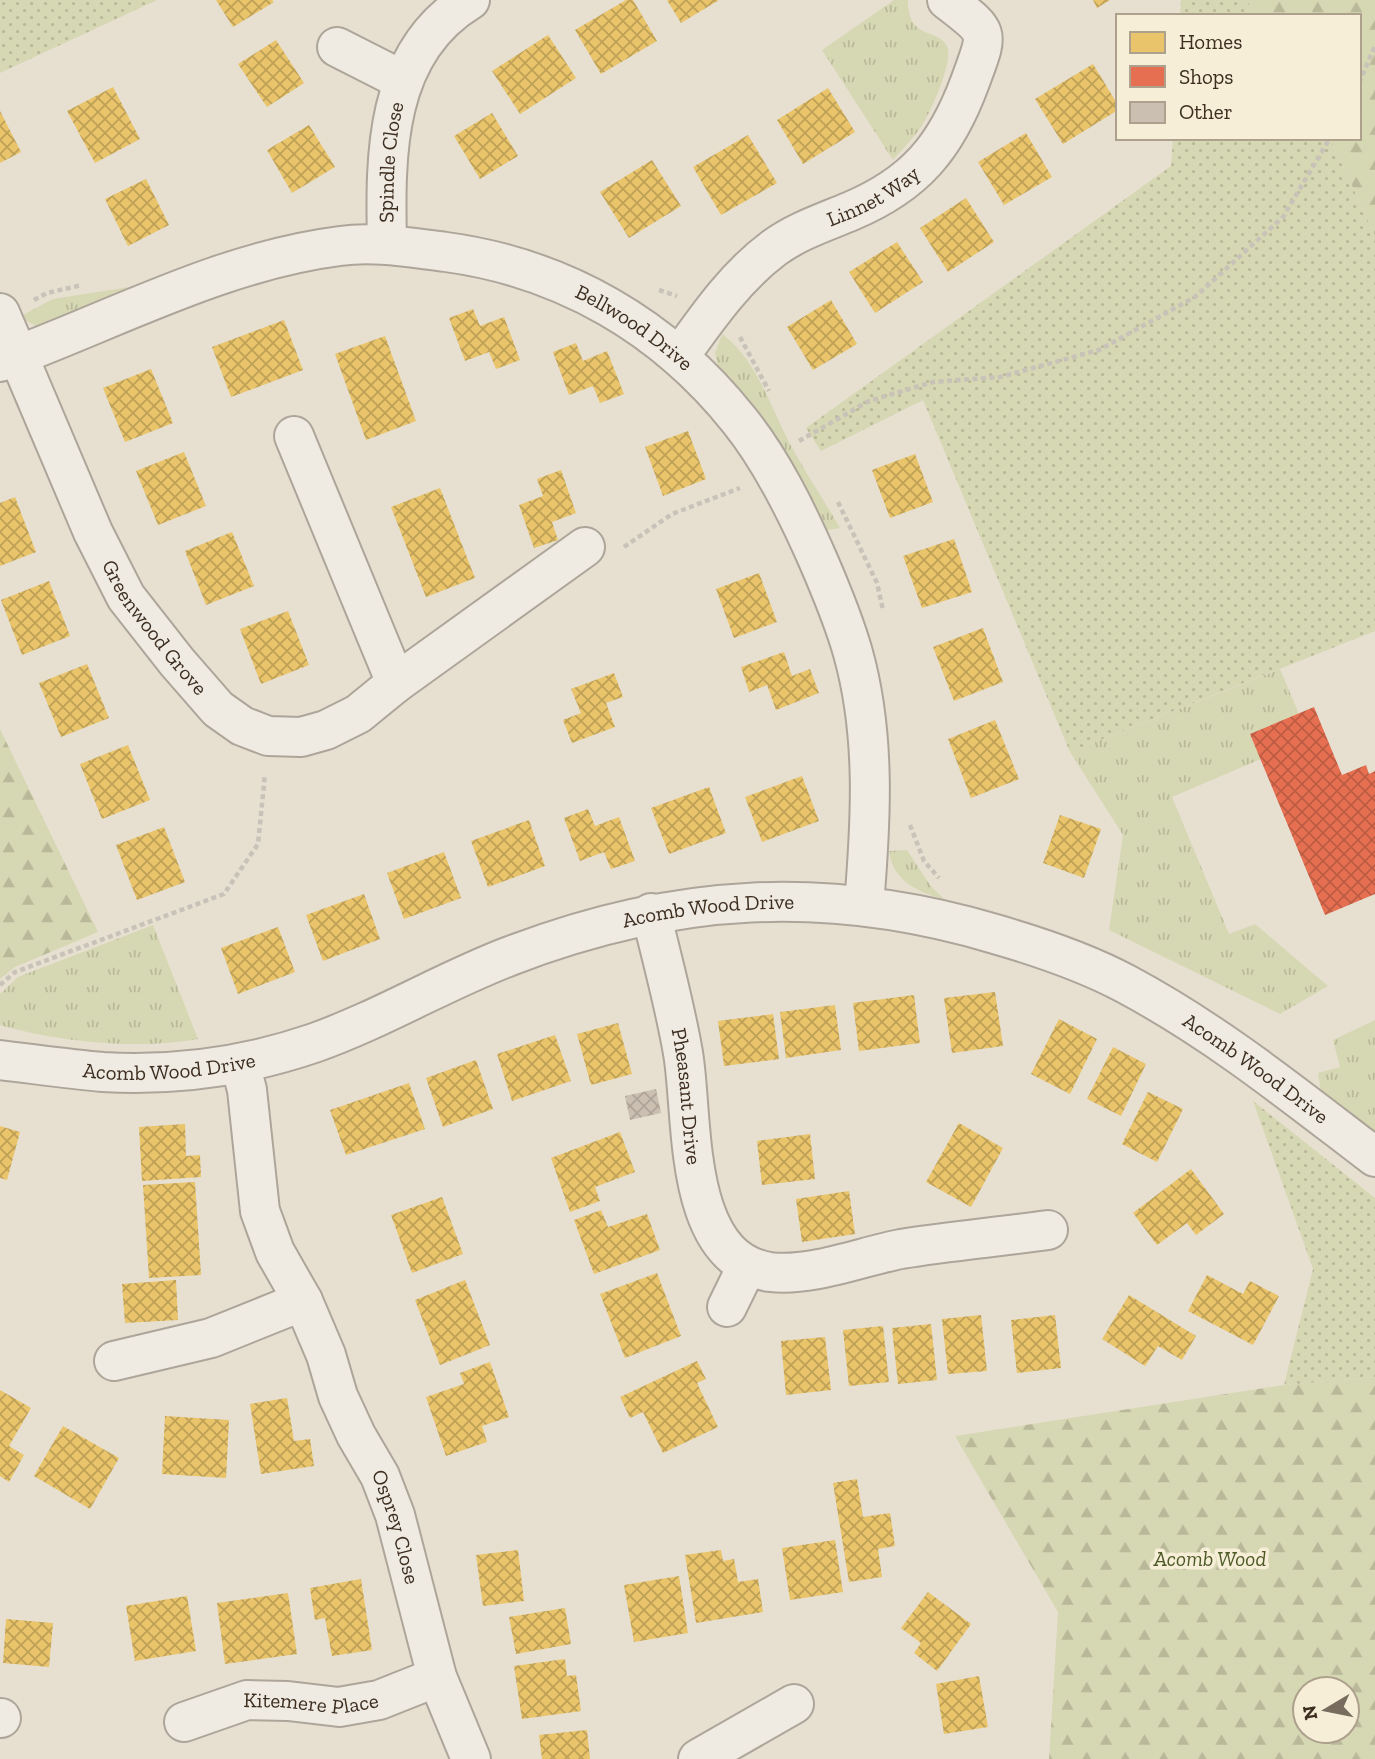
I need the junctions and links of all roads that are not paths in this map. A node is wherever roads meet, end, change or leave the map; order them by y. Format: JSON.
{"nodes":[{"id":1,"x":470,"y":0,"type":"edge"},
{"id":2,"x":947,"y":0,"type":"edge"},
{"id":3,"x":337,"y":47,"type":"dead end"},
{"id":4,"x":402,"y":80,"type":"junction"},
{"id":5,"x":387,"y":244,"type":"junction"},
{"id":6,"x":1,"y":315,"type":"edge"},
{"id":7,"x":679,"y":356,"type":"junction"},
{"id":8,"x":9,"y":359,"type":"edge"},
{"id":9,"x":294,"y":436,"type":"dead end"},
{"id":10,"x":586,"y":547,"type":"road end"},
{"id":11,"x":396,"y":683,"type":"junction"},
{"id":12,"x":864,"y":905,"type":"junction"},
{"id":13,"x":651,"y":913,"type":"junction"},
{"id":14,"x":0,"y":1060,"type":"edge"},
{"id":15,"x":240,"y":1063,"type":"junction"},
{"id":16,"x":1375,"y":1157,"type":"edge"},
{"id":17,"x":1048,"y":1230,"type":"dead end"},
{"id":18,"x":747,"y":1266,"type":"junction"},
{"id":19,"x":303,"y":1301,"type":"junction"},
{"id":20,"x":727,"y":1307,"type":"dead end"},
{"id":21,"x":114,"y":1361,"type":"dead end"},
{"id":22,"x":437,"y":1677,"type":"junction"},
{"id":23,"x":794,"y":1704,"type":"dead end"},
{"id":24,"x":184,"y":1722,"type":"dead end"},
{"id":25,"x":471,"y":1759,"type":"edge"},
{"id":26,"x":698,"y":1759,"type":"edge"}],
"edges":[{"from":1,"to":4,"type":"street","name":"Spindle Close"},
{"from":2,"to":7,"type":"street","name":"Linnet Way"},
{"from":3,"to":4,"type":"street","name":"Spindle Close"},
{"from":4,"to":5,"type":"street","name":"Spindle Close"},
{"from":5,"to":7,"type":"street","name":"Bellwood Drive"},
{"from":5,"to":8,"type":"street","name":"Bellwood Drive"},
{"from":6,"to":8,"type":"street"},
{"from":7,"to":12,"type":"street","name":"Bellwood Drive"},
{"from":8,"to":11,"type":"street","name":"Greenwood Grove"},
{"from":9,"to":11,"type":"street"},
{"from":10,"to":11,"type":"street","name":"Greenwood Grove"},
{"from":12,"to":13,"type":"street","name":"Acomb Wood Drive"},
{"from":12,"to":16,"type":"street","name":"Acomb Wood Drive"},
{"from":13,"to":15,"type":"street","name":"Acomb Wood Drive"},
{"from":13,"to":18,"type":"street","name":"Pheasant Drive"},
{"from":14,"to":15,"type":"street","name":"Acomb Wood Drive"},
{"from":15,"to":19,"type":"street","name":"Osprey Close"},
{"from":17,"to":18,"type":"street"},
{"from":18,"to":20,"type":"street"},
{"from":19,"to":21,"type":"street"},
{"from":19,"to":22,"type":"street","name":"Osprey Close"},
{"from":22,"to":24,"type":"street","name":"Kitemere Place"},
{"from":22,"to":25,"type":"street","name":"Osprey Close"},
{"from":23,"to":26,"type":"street"}]}
